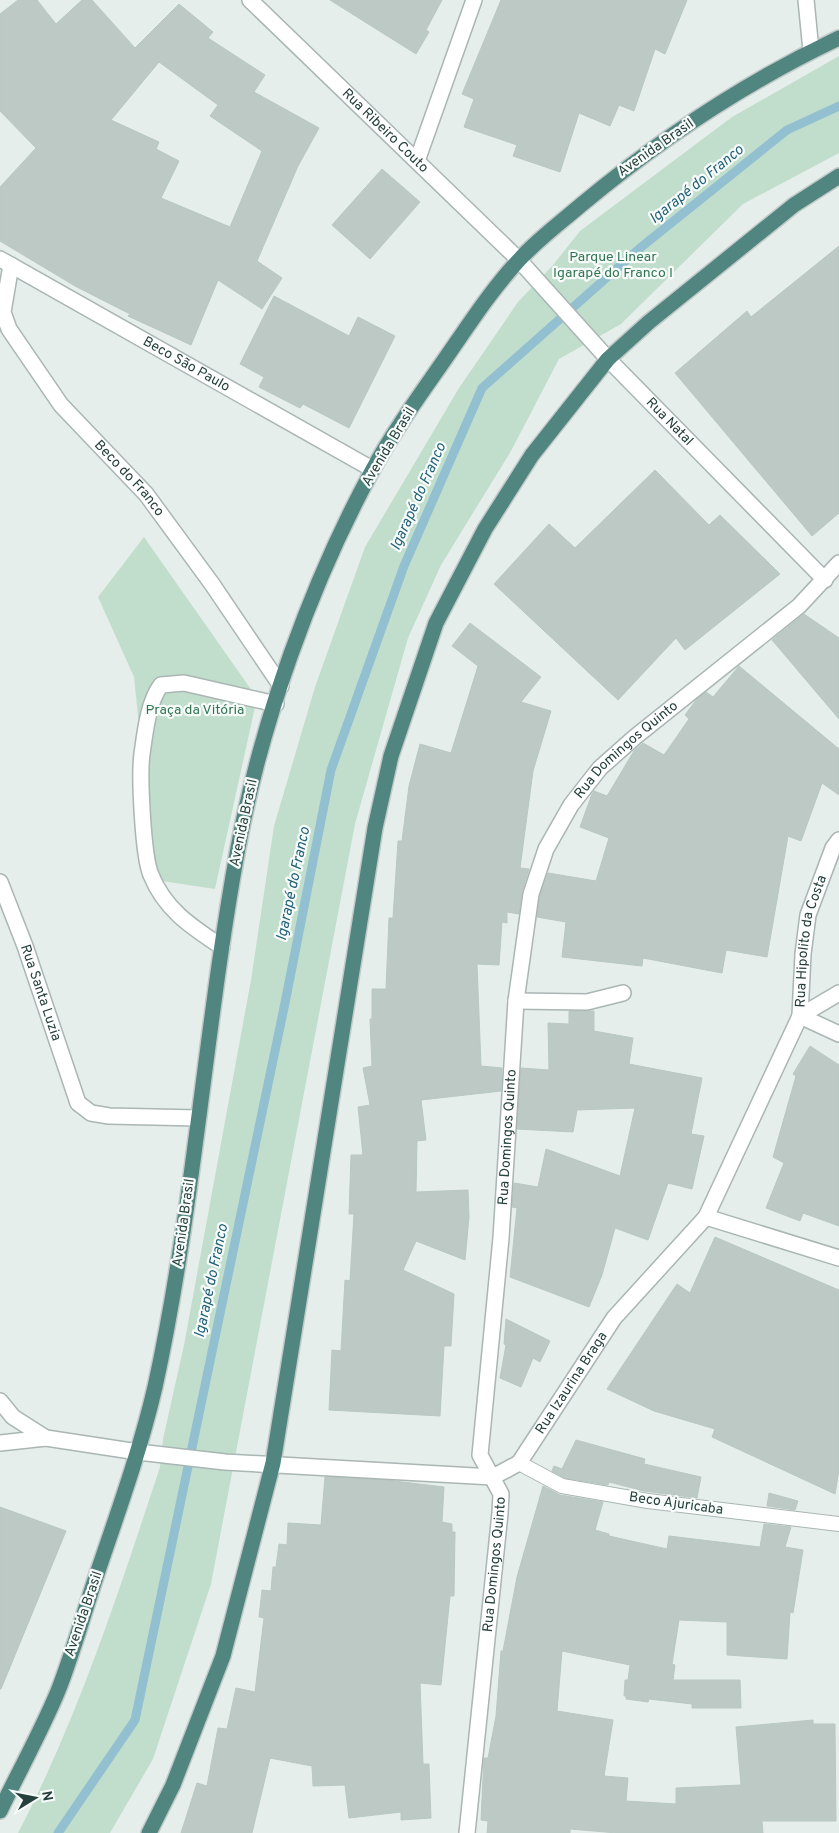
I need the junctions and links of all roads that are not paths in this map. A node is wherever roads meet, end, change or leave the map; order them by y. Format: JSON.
{"nodes":[{"id":1,"x":250,"y":0,"type":"edge"},
{"id":2,"x":474,"y":0,"type":"edge"},
{"id":3,"x":806,"y":0,"type":"edge"},
{"id":4,"x":839,"y":38,"type":"edge"},
{"id":5,"x":811,"y":51,"type":"junction"},
{"id":6,"x":417,"y":161,"type":"junction"},
{"id":7,"x":839,"y":176,"type":"edge"},
{"id":8,"x":519,"y":260,"type":"junction"},
{"id":9,"x":5,"y":262,"type":"edge"},
{"id":10,"x":608,"y":359,"type":"junction"},
{"id":11,"x":372,"y":469,"type":"junction"},
{"id":12,"x":839,"y":563,"type":"edge"},
{"id":13,"x":824,"y":580,"type":"junction"},
{"id":14,"x":282,"y":686,"type":"junction"},
{"id":15,"x":276,"y":704,"type":"junction"},
{"id":16,"x":839,"y":840,"type":"edge"},
{"id":17,"x":0,"y":882,"type":"edge"},
{"id":18,"x":222,"y":947,"type":"junction"},
{"id":19,"x":839,"y":993,"type":"edge"},
{"id":20,"x":623,"y":994,"type":"dead end"},
{"id":21,"x":516,"y":1001,"type":"junction"},
{"id":22,"x":800,"y":1016,"type":"junction"},
{"id":23,"x":839,"y":1034,"type":"edge"},
{"id":24,"x":198,"y":1118,"type":"junction"},
{"id":25,"x":706,"y":1217,"type":"junction"},
{"id":26,"x":839,"y":1258,"type":"edge"},
{"id":27,"x":0,"y":1401,"type":"edge"},
{"id":28,"x":46,"y":1438,"type":"junction"},
{"id":29,"x":0,"y":1443,"type":"edge"},
{"id":30,"x":138,"y":1452,"type":"junction"},
{"id":31,"x":273,"y":1463,"type":"junction"},
{"id":32,"x":519,"y":1463,"type":"junction"},
{"id":33,"x":493,"y":1476,"type":"junction"},
{"id":34,"x":839,"y":1524,"type":"edge"},
{"id":35,"x":0,"y":1811,"type":"edge"},
{"id":36,"x":149,"y":1833,"type":"edge"},
{"id":37,"x":467,"y":1833,"type":"edge"}],
"edges":[{"from":1,"to":6,"type":"street","name":"Rua Ribeiro Couto"},
{"from":2,"to":6,"type":"street"},
{"from":3,"to":5,"type":"street"},
{"from":4,"to":5,"type":"highway","name":"Avenida Brasil"},
{"from":5,"to":8,"type":"highway","name":"Avenida Brasil"},
{"from":6,"to":8,"type":"street","name":"Rua Ribeiro Couto"},
{"from":7,"to":10,"type":"highway"},
{"from":8,"to":10,"type":"street","name":"Rua Natal"},
{"from":8,"to":11,"type":"highway","name":"Avenida Brasil"},
{"from":9,"to":11,"type":"street","name":"Beco São Paulo"},
{"from":9,"to":14,"type":"street","name":"Beco do Franco"},
{"from":10,"to":13,"type":"street","name":"Rua Natal"},
{"from":10,"to":31,"type":"highway"},
{"from":11,"to":14,"type":"highway","name":"Avenida Brasil"},
{"from":12,"to":13,"type":"street","name":"Rua Domingos Quinto"},
{"from":13,"to":21,"type":"street","name":"Rua Domingos Quinto"},
{"from":14,"to":15,"type":"highway","name":"Avenida Brasil"},
{"from":15,"to":18,"type":"highway","name":"Avenida Brasil"},
{"from":15,"to":18,"type":"street"},
{"from":16,"to":22,"type":"street","name":"Rua Hipolito da Costa"},
{"from":17,"to":24,"type":"street","name":"Rua Santa Luzia"},
{"from":18,"to":24,"type":"highway","name":"Avenida Brasil"},
{"from":19,"to":22,"type":"street"},
{"from":20,"to":21,"type":"street"},
{"from":21,"to":33,"type":"street","name":"Rua Domingos Quinto"},
{"from":22,"to":23,"type":"street"},
{"from":22,"to":25,"type":"street","name":"Rua Izaurina Braga"},
{"from":24,"to":30,"type":"highway","name":"Avenida Brasil"},
{"from":25,"to":26,"type":"street"},
{"from":25,"to":32,"type":"street","name":"Rua Izaurina Braga"},
{"from":27,"to":28,"type":"street"},
{"from":28,"to":29,"type":"street"},
{"from":28,"to":30,"type":"street"},
{"from":30,"to":31,"type":"street"},
{"from":30,"to":35,"type":"highway","name":"Avenida Brasil"},
{"from":31,"to":33,"type":"street"},
{"from":31,"to":36,"type":"highway"},
{"from":32,"to":33,"type":"street"},
{"from":32,"to":34,"type":"lane","name":"Beco Ajuricaba"},
{"from":33,"to":37,"type":"street","name":"Rua Domingos Quinto"}]}
